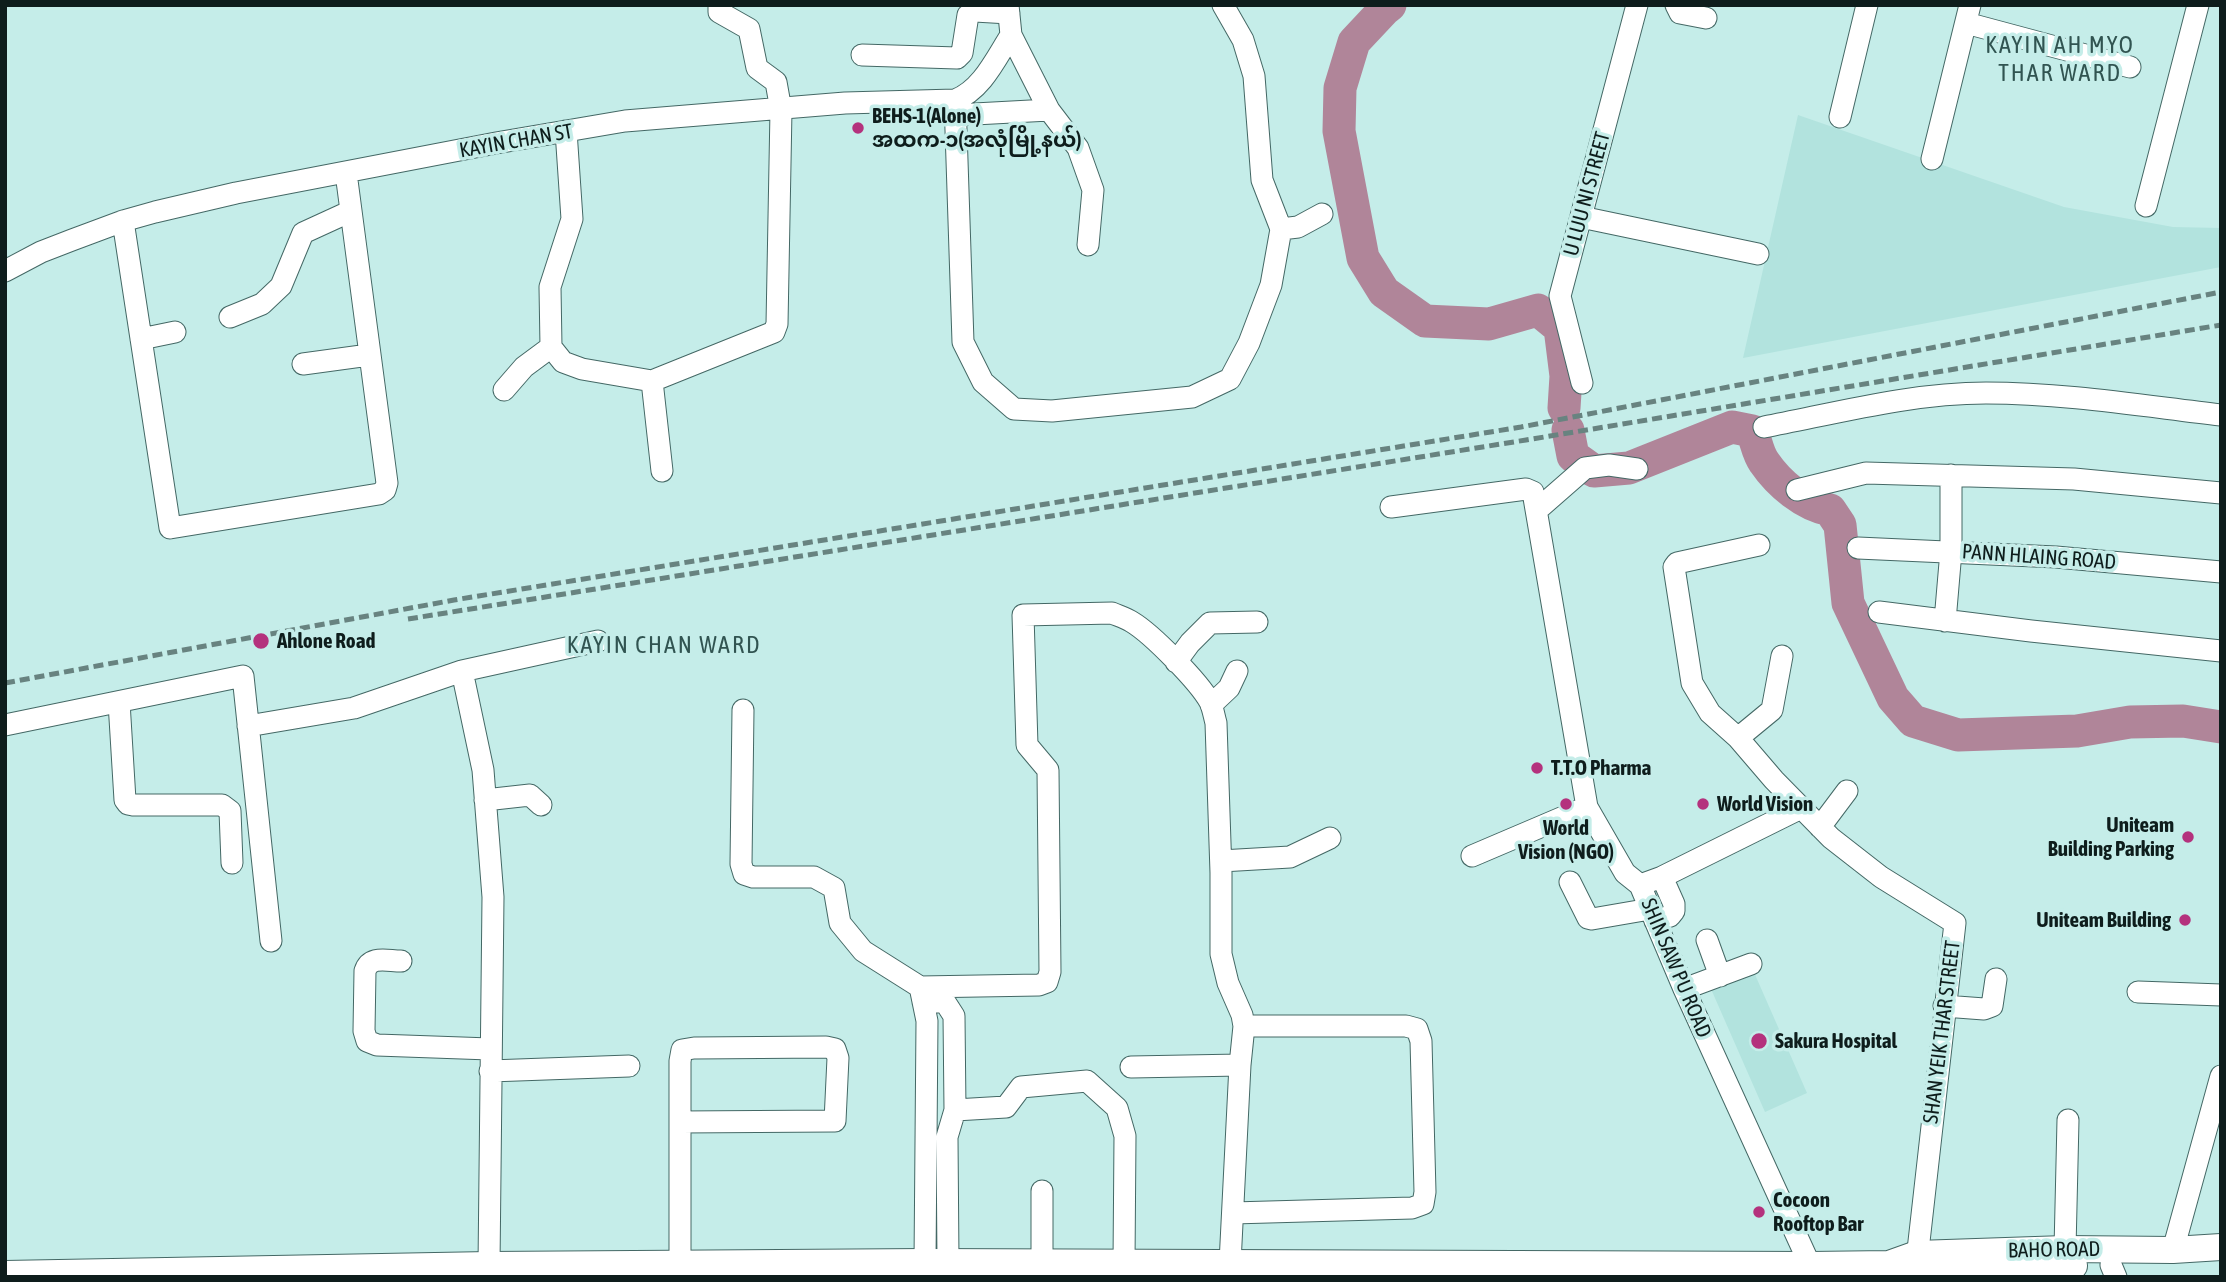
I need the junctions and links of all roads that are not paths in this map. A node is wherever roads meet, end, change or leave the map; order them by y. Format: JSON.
{"nodes":[{"id":1,"x":719,"y":5,"type":"edge"},
{"id":2,"x":1223,"y":5,"type":"edge"},
{"id":3,"x":1637,"y":5,"type":"edge"},
{"id":4,"x":1676,"y":5,"type":"edge"},
{"id":5,"x":1867,"y":5,"type":"edge"},
{"id":6,"x":2199,"y":5,"type":"edge"},
{"id":7,"x":1009,"y":9,"type":"edge"},
{"id":8,"x":1968,"y":14,"type":"edge"},
{"id":9,"x":1706,"y":18,"type":"dead end"},
{"id":10,"x":1011,"y":35,"type":"junction"},
{"id":11,"x":862,"y":55,"type":"dead end"},
{"id":12,"x":2130,"y":66,"type":"dead end"},
{"id":13,"x":956,"y":108,"type":"junction"},
{"id":14,"x":781,"y":110,"type":"junction"},
{"id":15,"x":1049,"y":110,"type":"junction"},
{"id":16,"x":1840,"y":117,"type":"dead end"},
{"id":17,"x":566,"y":131,"type":"junction"},
{"id":18,"x":1932,"y":159,"type":"dead end"},
{"id":19,"x":346,"y":173,"type":"junction"},
{"id":20,"x":2146,"y":206,"type":"dead end"},
{"id":21,"x":351,"y":211,"type":"junction"},
{"id":22,"x":1322,"y":214,"type":"dead end"},
{"id":23,"x":1581,"y":216,"type":"junction"},
{"id":24,"x":123,"y":220,"type":"junction"},
{"id":25,"x":1281,"y":229,"type":"junction"},
{"id":26,"x":1088,"y":245,"type":"dead end"},
{"id":27,"x":1758,"y":254,"type":"dead end"},
{"id":28,"x":5,"y":271,"type":"edge"},
{"id":29,"x":230,"y":317,"type":"dead end"},
{"id":30,"x":175,"y":332,"type":"dead end"},
{"id":31,"x":141,"y":339,"type":"junction"},
{"id":32,"x":551,"y":347,"type":"junction"},
{"id":33,"x":369,"y":355,"type":"junction"},
{"id":34,"x":303,"y":364,"type":"dead end"},
{"id":35,"x":652,"y":382,"type":"junction"},
{"id":36,"x":1582,"y":383,"type":"dead end"},
{"id":37,"x":504,"y":390,"type":"dead end"},
{"id":38,"x":2221,"y":415,"type":"edge"},
{"id":39,"x":1764,"y":426,"type":"dead end"},
{"id":40,"x":1637,"y":469,"type":"dead end"},
{"id":41,"x":662,"y":471,"type":"dead end"},
{"id":42,"x":1951,"y":475,"type":"junction"},
{"id":43,"x":1797,"y":491,"type":"dead end"},
{"id":44,"x":2221,"y":493,"type":"edge"},
{"id":45,"x":1391,"y":507,"type":"dead end"},
{"id":46,"x":1536,"y":510,"type":"junction"},
{"id":47,"x":1759,"y":545,"type":"dead end"},
{"id":48,"x":1858,"y":548,"type":"dead end"},
{"id":49,"x":1951,"y":551,"type":"junction"},
{"id":50,"x":2221,"y":572,"type":"edge"},
{"id":51,"x":1879,"y":612,"type":"dead end"},
{"id":52,"x":1945,"y":621,"type":"junction"},
{"id":53,"x":1257,"y":622,"type":"dead end"},
{"id":54,"x":598,"y":640,"type":"dead end"},
{"id":55,"x":2221,"y":651,"type":"edge"},
{"id":56,"x":1782,"y":656,"type":"dead end"},
{"id":57,"x":1176,"y":662,"type":"junction"},
{"id":58,"x":462,"y":671,"type":"junction"},
{"id":59,"x":1237,"y":671,"type":"dead end"},
{"id":60,"x":119,"y":702,"type":"junction"},
{"id":61,"x":1211,"y":705,"type":"junction"},
{"id":62,"x":743,"y":710,"type":"dead end"},
{"id":63,"x":5,"y":725,"type":"edge"},
{"id":64,"x":248,"y":726,"type":"junction"},
{"id":65,"x":1738,"y":738,"type":"junction"},
{"id":66,"x":1847,"y":791,"type":"dead end"},
{"id":67,"x":485,"y":800,"type":"junction"},
{"id":68,"x":541,"y":805,"type":"dead end"},
{"id":69,"x":1587,"y":807,"type":"junction"},
{"id":70,"x":1801,"y":808,"type":"junction"},
{"id":71,"x":1820,"y":827,"type":"junction"},
{"id":72,"x":1330,"y":838,"type":"dead end"},
{"id":73,"x":1472,"y":856,"type":"dead end"},
{"id":74,"x":1221,"y":861,"type":"junction"},
{"id":75,"x":232,"y":863,"type":"dead end"},
{"id":76,"x":1662,"y":877,"type":"junction"},
{"id":77,"x":1570,"y":882,"type":"dead end"},
{"id":78,"x":1640,"y":885,"type":"junction"},
{"id":79,"x":1653,"y":915,"type":"junction"},
{"id":80,"x":1707,"y":940,"type":"dead end"},
{"id":81,"x":271,"y":941,"type":"dead end"},
{"id":82,"x":401,"y":961,"type":"dead end"},
{"id":83,"x":1751,"y":964,"type":"dead end"},
{"id":84,"x":1720,"y":976,"type":"junction"},
{"id":85,"x":1996,"y":979,"type":"dead end"},
{"id":86,"x":1684,"y":989,"type":"junction"},
{"id":87,"x":2138,"y":992,"type":"dead end"},
{"id":88,"x":922,"y":994,"type":"junction"},
{"id":89,"x":2221,"y":995,"type":"edge"},
{"id":90,"x":1944,"y":1006,"type":"junction"},
{"id":91,"x":1244,"y":1026,"type":"junction"},
{"id":92,"x":490,"y":1049,"type":"junction"},
{"id":93,"x":1240,"y":1065,"type":"junction"},
{"id":94,"x":629,"y":1066,"type":"dead end"},
{"id":95,"x":1131,"y":1067,"type":"dead end"},
{"id":96,"x":490,"y":1071,"type":"junction"},
{"id":97,"x":2220,"y":1082,"type":"edge"},
{"id":98,"x":955,"y":1110,"type":"junction"},
{"id":99,"x":2068,"y":1120,"type":"dead end"},
{"id":100,"x":680,"y":1122,"type":"junction"},
{"id":101,"x":1042,"y":1191,"type":"dead end"},
{"id":102,"x":1233,"y":1213,"type":"junction"},
{"id":103,"x":2221,"y":1247,"type":"edge"},
{"id":104,"x":2065,"y":1249,"type":"junction"},
{"id":105,"x":2173,"y":1250,"type":"junction"},
{"id":106,"x":936,"y":1262,"type":"junction"},
{"id":107,"x":1042,"y":1263,"type":"junction"},
{"id":108,"x":1124,"y":1263,"type":"junction"},
{"id":109,"x":1230,"y":1263,"type":"junction"},
{"id":110,"x":680,"y":1264,"type":"junction"},
{"id":111,"x":1916,"y":1264,"type":"junction"},
{"id":112,"x":489,"y":1265,"type":"junction"},
{"id":113,"x":2221,"y":1265,"type":"edge"},
{"id":114,"x":770,"y":1270,"type":"edge"},
{"id":115,"x":530,"y":1271,"type":"edge"},
{"id":116,"x":1812,"y":1271,"type":"edge"},
{"id":117,"x":2113,"y":1271,"type":"edge"},
{"id":118,"x":5,"y":1274,"type":"edge"}],
"edges":[{"from":1,"to":14,"type":"street"},
{"from":2,"to":25,"type":"street"},
{"from":3,"to":23,"type":"street","name":"U LUU NI STREET"},
{"from":4,"to":9,"type":"street"},
{"from":5,"to":16,"type":"street"},
{"from":6,"to":20,"type":"street"},
{"from":7,"to":10,"type":"street"},
{"from":7,"to":11,"type":"street"},
{"from":8,"to":12,"type":"street"},
{"from":8,"to":18,"type":"street"},
{"from":10,"to":13,"type":"street"},
{"from":10,"to":15,"type":"street"},
{"from":13,"to":14,"type":"street","name":"KAYIN CHAN ST"},
{"from":13,"to":15,"type":"street","name":"KAYIN CHAN ST"},
{"from":13,"to":25,"type":"street"},
{"from":14,"to":17,"type":"street","name":"KAYIN CHAN ST"},
{"from":14,"to":35,"type":"street"},
{"from":15,"to":26,"type":"street"},
{"from":17,"to":19,"type":"street","name":"KAYIN CHAN ST"},
{"from":17,"to":32,"type":"street"},
{"from":19,"to":21,"type":"street"},
{"from":19,"to":24,"type":"street","name":"KAYIN CHAN ST"},
{"from":21,"to":29,"type":"street"},
{"from":21,"to":33,"type":"street"},
{"from":22,"to":25,"type":"street"},
{"from":23,"to":27,"type":"street"},
{"from":23,"to":36,"type":"street","name":"U LUU NI STREET"},
{"from":24,"to":28,"type":"street","name":"KAYIN CHAN ST"},
{"from":24,"to":31,"type":"street"},
{"from":30,"to":31,"type":"street"},
{"from":31,"to":33,"type":"street"},
{"from":32,"to":35,"type":"street"},
{"from":32,"to":37,"type":"street"},
{"from":33,"to":34,"type":"street"},
{"from":35,"to":41,"type":"street"},
{"from":38,"to":39,"type":"street"},
{"from":40,"to":46,"type":"street"},
{"from":42,"to":43,"type":"street"},
{"from":42,"to":44,"type":"street"},
{"from":42,"to":49,"type":"street"},
{"from":45,"to":46,"type":"street"},
{"from":46,"to":69,"type":"street","name":"SHIN SAW PU ROAD"},
{"from":47,"to":65,"type":"street","name":"SHAN YEIK THAR STREET"},
{"from":48,"to":49,"type":"street","name":"PANN HLAING ROAD"},
{"from":49,"to":50,"type":"street","name":"PANN HLAING ROAD"},
{"from":49,"to":52,"type":"street"},
{"from":51,"to":52,"type":"street"},
{"from":52,"to":55,"type":"street"},
{"from":53,"to":57,"type":"street"},
{"from":54,"to":58,"type":"street"},
{"from":56,"to":65,"type":"street"},
{"from":57,"to":61,"type":"street"},
{"from":57,"to":88,"type":"street"},
{"from":58,"to":64,"type":"street"},
{"from":58,"to":67,"type":"street"},
{"from":59,"to":61,"type":"street"},
{"from":60,"to":63,"type":"street"},
{"from":60,"to":64,"type":"street"},
{"from":60,"to":75,"type":"street"},
{"from":61,"to":74,"type":"street"},
{"from":62,"to":88,"type":"street"},
{"from":64,"to":81,"type":"street"},
{"from":65,"to":70,"type":"street","name":"SHAN YEIK THAR STREET"},
{"from":66,"to":71,"type":"street"},
{"from":67,"to":68,"type":"street"},
{"from":67,"to":92,"type":"street"},
{"from":69,"to":73,"type":"street"},
{"from":69,"to":78,"type":"street","name":"SHIN SAW PU ROAD"},
{"from":70,"to":71,"type":"street","name":"SHAN YEIK THAR STREET"},
{"from":70,"to":76,"type":"street"},
{"from":71,"to":90,"type":"street","name":"SHAN YEIK THAR STREET"},
{"from":72,"to":74,"type":"street"},
{"from":74,"to":91,"type":"street"},
{"from":76,"to":78,"type":"street"},
{"from":76,"to":79,"type":"street"},
{"from":77,"to":79,"type":"street"},
{"from":78,"to":79,"type":"street","name":"SHIN SAW PU ROAD"},
{"from":79,"to":86,"type":"street","name":"SHIN SAW PU ROAD"},
{"from":80,"to":84,"type":"street"},
{"from":82,"to":92,"type":"street"},
{"from":83,"to":84,"type":"street"},
{"from":84,"to":86,"type":"street"},
{"from":85,"to":90,"type":"street"},
{"from":86,"to":116,"type":"street","name":"SHIN SAW PU ROAD"},
{"from":87,"to":89,"type":"street"},
{"from":88,"to":98,"type":"street"},
{"from":88,"to":106,"type":"street"},
{"from":90,"to":111,"type":"street","name":"SHAN YEIK THAR STREET"},
{"from":91,"to":93,"type":"street"},
{"from":91,"to":102,"type":"street"},
{"from":92,"to":96,"type":"street"},
{"from":93,"to":95,"type":"street"},
{"from":93,"to":102,"type":"street"},
{"from":94,"to":96,"type":"street"},
{"from":96,"to":112,"type":"street"},
{"from":97,"to":105,"type":"street"},
{"from":98,"to":106,"type":"street"},
{"from":98,"to":108,"type":"street"},
{"from":99,"to":104,"type":"street"},
{"from":100,"to":100,"type":"street"},
{"from":100,"to":110,"type":"street"},
{"from":101,"to":107,"type":"street"},
{"from":102,"to":109,"type":"street"},
{"from":103,"to":105,"type":"main road","name":"BAHO ROAD"},
{"from":104,"to":105,"type":"main road","name":"BAHO ROAD"},
{"from":104,"to":111,"type":"main road","name":"BAHO ROAD"},
{"from":106,"to":107,"type":"main road","name":"BAHO ROAD"},
{"from":106,"to":114,"type":"main road","name":"BAHO ROAD"},
{"from":107,"to":108,"type":"main road","name":"BAHO ROAD"},
{"from":108,"to":109,"type":"main road","name":"BAHO ROAD"},
{"from":109,"to":116,"type":"main road","name":"BAHO ROAD"},
{"from":110,"to":114,"type":"main road","name":"BAHO ROAD"},
{"from":110,"to":115,"type":"main road","name":"BAHO ROAD"},
{"from":111,"to":116,"type":"main road","name":"BAHO ROAD"},
{"from":111,"to":117,"type":"main road","name":"BAHO ROAD"},
{"from":112,"to":115,"type":"main road","name":"BAHO ROAD"},
{"from":112,"to":118,"type":"main road","name":"BAHO ROAD"},
{"from":113,"to":117,"type":"main road","name":"BAHO ROAD"}]}
